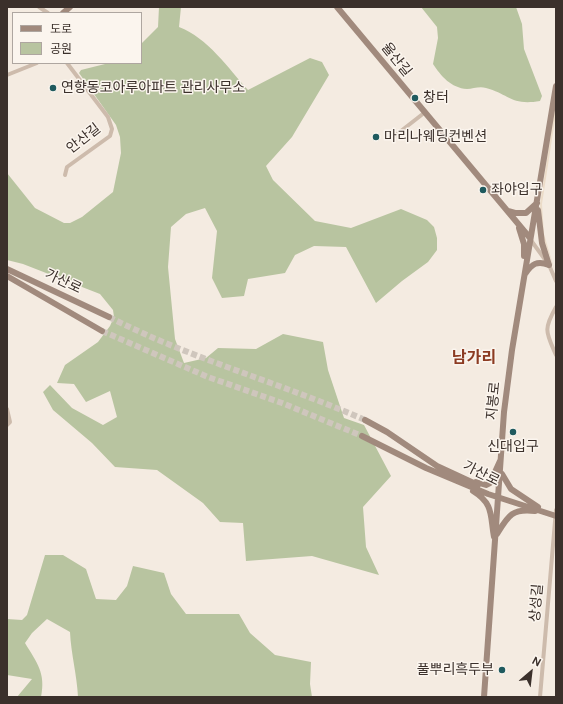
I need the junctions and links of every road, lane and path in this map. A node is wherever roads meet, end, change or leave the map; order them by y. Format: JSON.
{"nodes":[{"id":1,"x":337,"y":7,"type":"edge"},
{"id":2,"x":34,"y":64,"type":"edge"},
{"id":3,"x":68,"y":64,"type":"edge"},
{"id":4,"x":7,"y":75,"type":"edge"},
{"id":5,"x":556,"y":86,"type":"edge"},
{"id":6,"x":555,"y":95,"type":"edge"},
{"id":7,"x":424,"y":113,"type":"junction"},
{"id":8,"x":392,"y":138,"type":"dead end"},
{"id":9,"x":65,"y":175,"type":"dead end"},
{"id":10,"x":537,"y":202,"type":"junction"},
{"id":11,"x":507,"y":210,"type":"junction"},
{"id":12,"x":530,"y":238,"type":"junction"},
{"id":13,"x":549,"y":265,"type":"junction"},
{"id":14,"x":7,"y":269,"type":"edge"},
{"id":15,"x":7,"y":276,"type":"edge"},
{"id":16,"x":524,"y":276,"type":"junction"},
{"id":17,"x":556,"y":281,"type":"edge"},
{"id":18,"x":556,"y":307,"type":"edge"},
{"id":19,"x":109,"y":317,"type":"tunnel mouth"},
{"id":20,"x":102,"y":331,"type":"tunnel mouth"},
{"id":21,"x":556,"y":355,"type":"edge"},
{"id":22,"x":7,"y":409,"type":"edge"},
{"id":23,"x":365,"y":420,"type":"tunnel mouth"},
{"id":24,"x":7,"y":425,"type":"edge"},
{"id":25,"x":362,"y":436,"type":"tunnel mouth"},
{"id":26,"x":502,"y":456,"type":"junction"},
{"id":27,"x":501,"y":472,"type":"junction"},
{"id":28,"x":454,"y":476,"type":"junction"},
{"id":29,"x":499,"y":496,"type":"junction"},
{"id":30,"x":554,"y":514,"type":"edge"},
{"id":31,"x":555,"y":531,"type":"edge"},
{"id":32,"x":496,"y":535,"type":"junction"},
{"id":33,"x":495,"y":548,"type":"junction"},
{"id":34,"x":484,"y":697,"type":"edge"},
{"id":35,"x":540,"y":697,"type":"edge"}],
"edges":[{"from":1,"to":7,"type":"main road","name":"율산길"},
{"from":2,"to":4,"type":"street"},
{"from":3,"to":9,"type":"street","name":"안산길"},
{"from":5,"to":6,"type":"main road","name":"지봉로"},
{"from":6,"to":10,"type":"main road","name":"지봉로"},
{"from":7,"to":8,"type":"street"},
{"from":7,"to":11,"type":"main road","name":"율산길"},
{"from":10,"to":11,"type":"main road"},
{"from":10,"to":12,"type":"main road","name":"지봉로"},
{"from":10,"to":13,"type":"main road"},
{"from":11,"to":12,"type":"main road","name":"율산길"},
{"from":11,"to":16,"type":"main road"},
{"from":12,"to":13,"type":"street"},
{"from":12,"to":16,"type":"main road","name":"지봉로"},
{"from":13,"to":16,"type":"main road"},
{"from":13,"to":17,"type":"street"},
{"from":14,"to":19,"type":"main road","name":"가산로"},
{"from":15,"to":20,"type":"main road","name":"가산로"},
{"from":16,"to":26,"type":"main road","name":"지봉로"},
{"from":18,"to":21,"type":"street"},
{"from":22,"to":24,"type":"street"},
{"from":23,"to":28,"type":"main road","name":"가산로"},
{"from":25,"to":28,"type":"main road","name":"가산로"},
{"from":26,"to":27,"type":"main road","name":"지봉로"},
{"from":26,"to":28,"type":"main road"},
{"from":27,"to":29,"type":"main road","name":"지봉로"},
{"from":27,"to":30,"type":"main road"},
{"from":28,"to":29,"type":"main road","name":"가산로"},
{"from":28,"to":33,"type":"main road"},
{"from":29,"to":30,"type":"main road","name":"가산로"},
{"from":29,"to":32,"type":"main road","name":"지봉로"},
{"from":30,"to":31,"type":"street","name":"상성길"},
{"from":30,"to":32,"type":"main road"},
{"from":31,"to":35,"type":"street","name":"상성길"},
{"from":32,"to":33,"type":"main road","name":"지봉로"},
{"from":33,"to":34,"type":"main road","name":"지봉로"}]}
